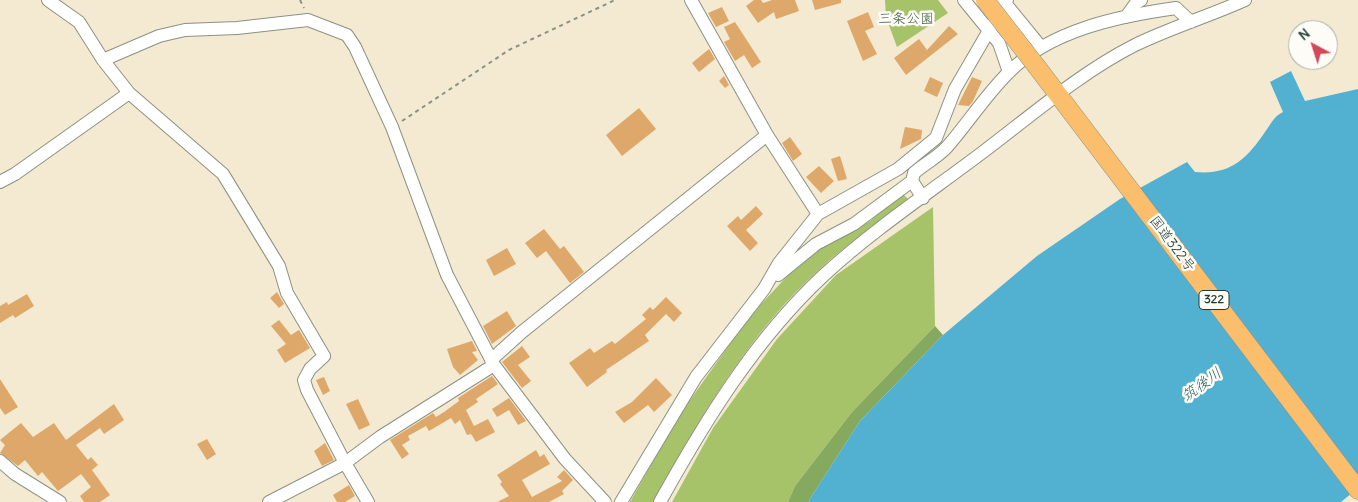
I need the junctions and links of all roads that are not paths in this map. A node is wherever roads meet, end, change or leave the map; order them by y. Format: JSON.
{"nodes":[{"id":1,"x":48,"y":0,"type":"edge"},
{"id":2,"x":691,"y":0,"type":"edge"},
{"id":3,"x":964,"y":0,"type":"edge"},
{"id":4,"x":985,"y":0,"type":"edge"},
{"id":5,"x":1141,"y":0,"type":"edge"},
{"id":6,"x":1245,"y":0,"type":"edge"},
{"id":7,"x":1005,"y":1,"type":"edge"},
{"id":8,"x":1126,"y":17,"type":"junction"},
{"id":9,"x":1191,"y":22,"type":"junction"},
{"id":10,"x":989,"y":29,"type":"junction"},
{"id":11,"x":1041,"y":47,"type":"junction"},
{"id":12,"x":103,"y":60,"type":"junction"},
{"id":13,"x":1009,"y":72,"type":"junction"},
{"id":14,"x":129,"y":93,"type":"junction"},
{"id":15,"x":1058,"y":95,"type":"junction"},
{"id":16,"x":767,"y":136,"type":"junction"},
{"id":17,"x":912,"y":180,"type":"junction"},
{"id":18,"x":0,"y":182,"type":"edge"},
{"id":19,"x":923,"y":198,"type":"junction"},
{"id":20,"x":818,"y":214,"type":"junction"},
{"id":21,"x":764,"y":289,"type":"junction"},
{"id":22,"x":492,"y":362,"type":"junction"},
{"id":23,"x":0,"y":461,"type":"edge"},
{"id":24,"x":345,"y":463,"type":"junction"},
{"id":25,"x":1358,"y":490,"type":"edge"},
{"id":26,"x":60,"y":502,"type":"edge"},
{"id":27,"x":269,"y":502,"type":"edge"},
{"id":28,"x":368,"y":502,"type":"edge"},
{"id":29,"x":604,"y":502,"type":"edge"},
{"id":30,"x":620,"y":502,"type":"edge"},
{"id":31,"x":660,"y":502,"type":"edge"}],
"edges":[{"from":1,"to":12,"type":"street"},
{"from":2,"to":16,"type":"street"},
{"from":3,"to":10,"type":"street"},
{"from":4,"to":15,"type":"highway","name":"国道322号","number":"322","bridge":true},
{"from":5,"to":8,"type":"street"},
{"from":6,"to":9,"type":"street"},
{"from":7,"to":10,"type":"street"},
{"from":7,"to":11,"type":"street"},
{"from":8,"to":9,"type":"street"},
{"from":8,"to":11,"type":"street"},
{"from":9,"to":15,"type":"street"},
{"from":10,"to":13,"type":"street"},
{"from":10,"to":20,"type":"street"},
{"from":11,"to":13,"type":"street"},
{"from":12,"to":14,"type":"street"},
{"from":12,"to":22,"type":"street"},
{"from":13,"to":17,"type":"street"},
{"from":14,"to":18,"type":"street"},
{"from":14,"to":24,"type":"street"},
{"from":15,"to":19,"type":"street"},
{"from":15,"to":25,"type":"highway","name":"国道322号","number":"322"},
{"from":16,"to":20,"type":"street"},
{"from":16,"to":22,"type":"street"},
{"from":17,"to":19,"type":"street"},
{"from":17,"to":21,"type":"street"},
{"from":19,"to":31,"type":"street"},
{"from":20,"to":21,"type":"street"},
{"from":21,"to":30,"type":"street"},
{"from":22,"to":24,"type":"street"},
{"from":22,"to":29,"type":"street"},
{"from":23,"to":26,"type":"street"},
{"from":24,"to":27,"type":"street"},
{"from":24,"to":28,"type":"street"}]}
